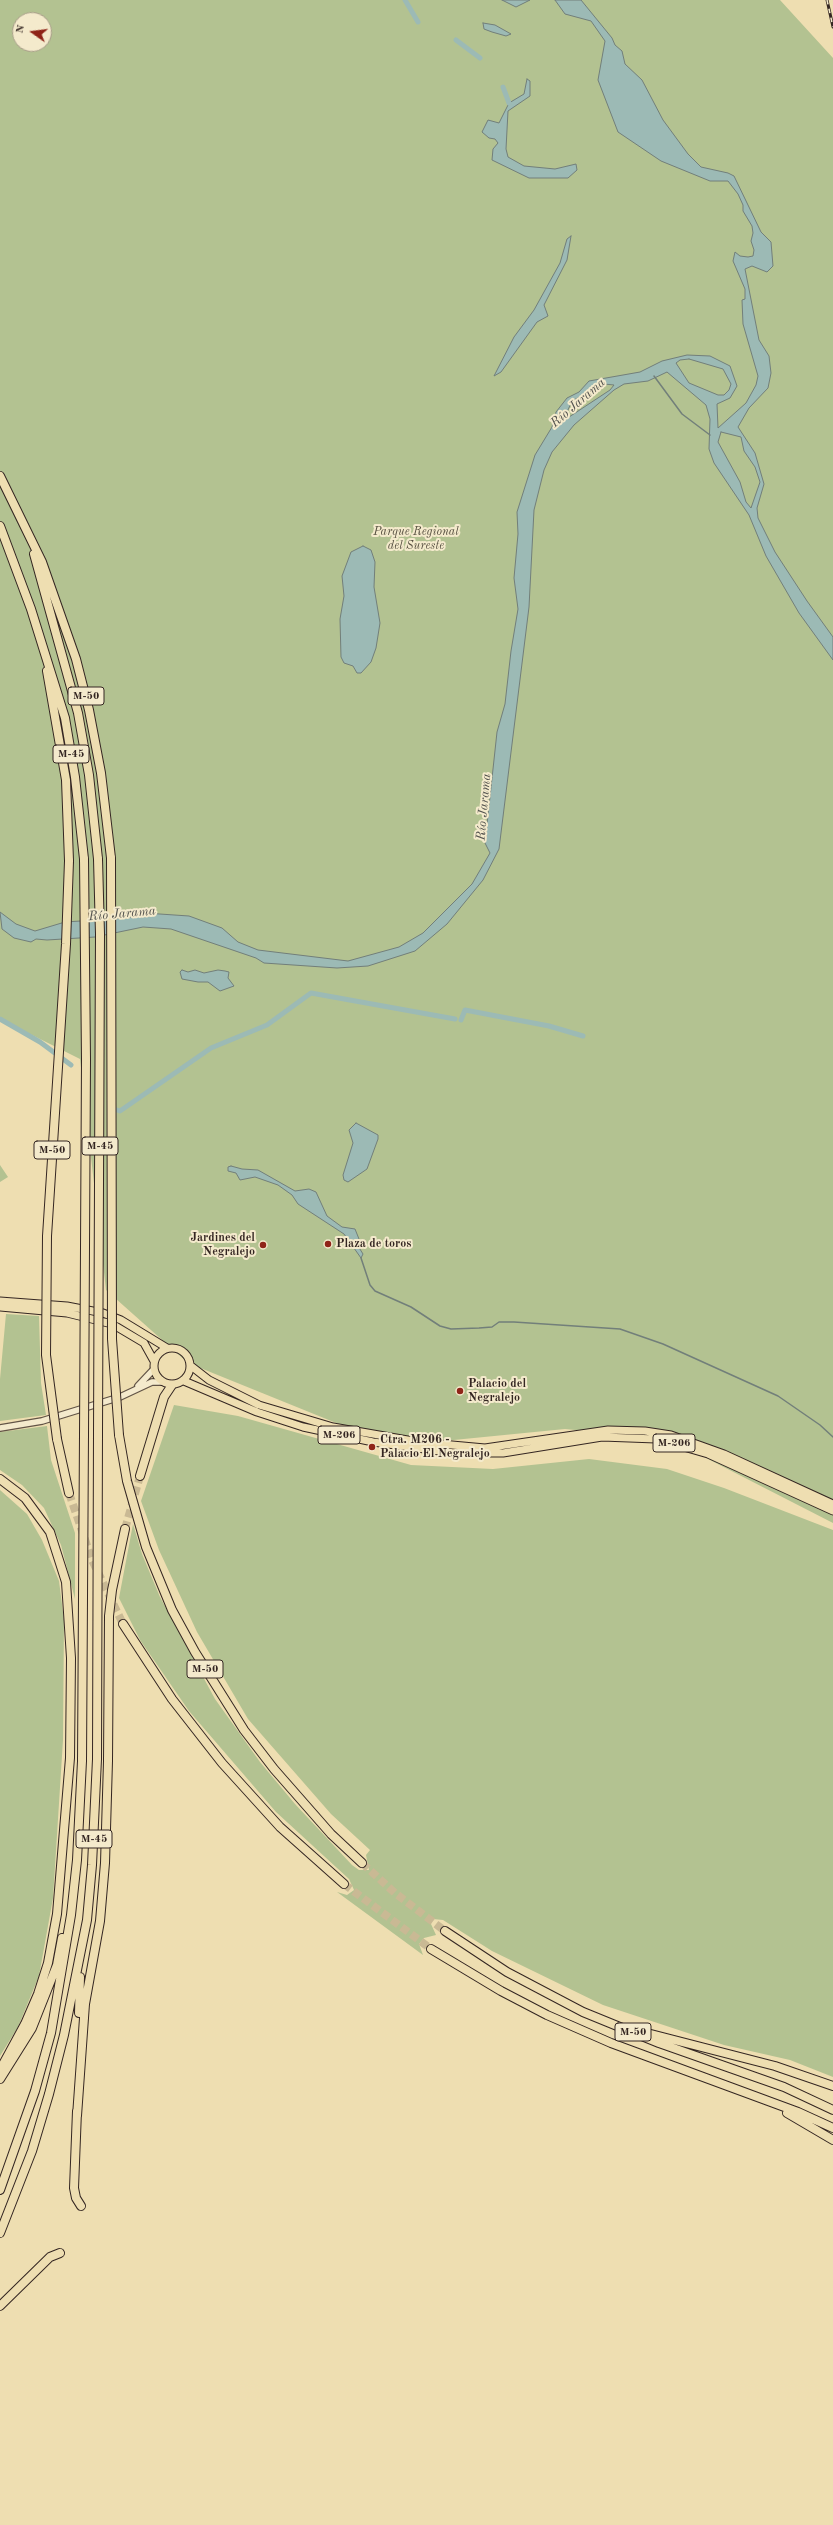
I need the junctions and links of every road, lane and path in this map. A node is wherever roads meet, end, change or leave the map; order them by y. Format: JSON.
{"nodes":[{"id":1,"x":0,"y":476,"type":"edge"},
{"id":2,"x":0,"y":526,"type":"edge"},
{"id":3,"x":31,"y":542,"type":"junction"},
{"id":4,"x":44,"y":652,"type":"junction"},
{"id":5,"x":0,"y":1301,"type":"edge"},
{"id":6,"x":0,"y":1307,"type":"edge"},
{"id":7,"x":167,"y":1348,"type":"junction"},
{"id":8,"x":154,"y":1365,"type":"junction"},
{"id":9,"x":191,"y":1366,"type":"junction"},
{"id":10,"x":184,"y":1381,"type":"junction"},
{"id":11,"x":163,"y":1382,"type":"junction"},
{"id":12,"x":172,"y":1385,"type":"junction"},
{"id":13,"x":137,"y":1388,"type":"junction"},
{"id":14,"x":0,"y":1428,"type":"edge"},
{"id":15,"x":140,"y":1476,"type":"tunnel mouth"},
{"id":16,"x":0,"y":1479,"type":"edge"},
{"id":17,"x":69,"y":1493,"type":"tunnel mouth"},
{"id":18,"x":833,"y":1504,"type":"edge"},
{"id":19,"x":833,"y":1511,"type":"edge"},
{"id":20,"x":125,"y":1528,"type":"tunnel mouth"},
{"id":21,"x":123,"y":1624,"type":"tunnel mouth"},
{"id":22,"x":362,"y":1863,"type":"tunnel mouth"},
{"id":23,"x":344,"y":1884,"type":"tunnel mouth"},
{"id":24,"x":71,"y":1915,"type":"junction"},
{"id":25,"x":445,"y":1931,"type":"tunnel mouth"},
{"id":26,"x":431,"y":1949,"type":"tunnel mouth"},
{"id":27,"x":79,"y":1969,"type":"junction"},
{"id":28,"x":583,"y":2012,"type":"junction"},
{"id":29,"x":0,"y":2070,"type":"edge"},
{"id":30,"x":0,"y":2079,"type":"edge"},
{"id":31,"x":833,"y":2086,"type":"edge"},
{"id":32,"x":768,"y":2101,"type":"junction"},
{"id":33,"x":833,"y":2110,"type":"edge"},
{"id":34,"x":77,"y":2116,"type":"junction"},
{"id":35,"x":833,"y":2128,"type":"edge"},
{"id":36,"x":833,"y":2140,"type":"edge"},
{"id":37,"x":0,"y":2190,"type":"edge"},
{"id":38,"x":81,"y":2206,"type":"dead end"},
{"id":39,"x":0,"y":2233,"type":"edge"},
{"id":40,"x":60,"y":2253,"type":"dead end"},
{"id":41,"x":0,"y":2306,"type":"edge"}],
"edges":[{"from":1,"to":3,"type":"highway","number":"M-50"},
{"from":2,"to":4,"type":"highway","number":"M-50"},
{"from":3,"to":22,"type":"highway","number":"M-50","bridge":true},
{"from":3,"to":27,"type":"highway","number":"M-45","bridge":true},
{"from":4,"to":17,"type":"highway","number":"M-50","bridge":true},
{"from":4,"to":24,"type":"highway","number":"M-45","bridge":true},
{"from":5,"to":7,"type":"main road","number":"M-206"},
{"from":6,"to":8,"type":"main road"},
{"from":7,"to":8,"type":"main road"},
{"from":7,"to":9,"type":"main road","number":"M-206"},
{"from":8,"to":11,"type":"main road"},
{"from":8,"to":13,"type":"street"},
{"from":9,"to":10,"type":"main road"},
{"from":9,"to":18,"type":"main road","number":"M-206"},
{"from":10,"to":12,"type":"main road"},
{"from":10,"to":19,"type":"main road","number":"M-206"},
{"from":11,"to":12,"type":"main road"},
{"from":11,"to":13,"type":"street"},
{"from":12,"to":15,"type":"highway"},
{"from":13,"to":14,"type":"street"},
{"from":16,"to":29,"type":"highway"},
{"from":20,"to":34,"type":"highway"},
{"from":21,"to":23,"type":"highway"},
{"from":24,"to":30,"type":"highway"},
{"from":24,"to":37,"type":"highway","number":"M-45"},
{"from":25,"to":28,"type":"highway","number":"M-50"},
{"from":26,"to":32,"type":"highway","number":"M-50"},
{"from":27,"to":34,"type":"highway"},
{"from":27,"to":39,"type":"highway","number":"M-45"},
{"from":28,"to":31,"type":"highway"},
{"from":28,"to":33,"type":"highway","number":"M-50"},
{"from":32,"to":35,"type":"highway","number":"M-50"},
{"from":32,"to":36,"type":"highway"},
{"from":34,"to":38,"type":"highway"},
{"from":40,"to":41,"type":"highway"}]}
